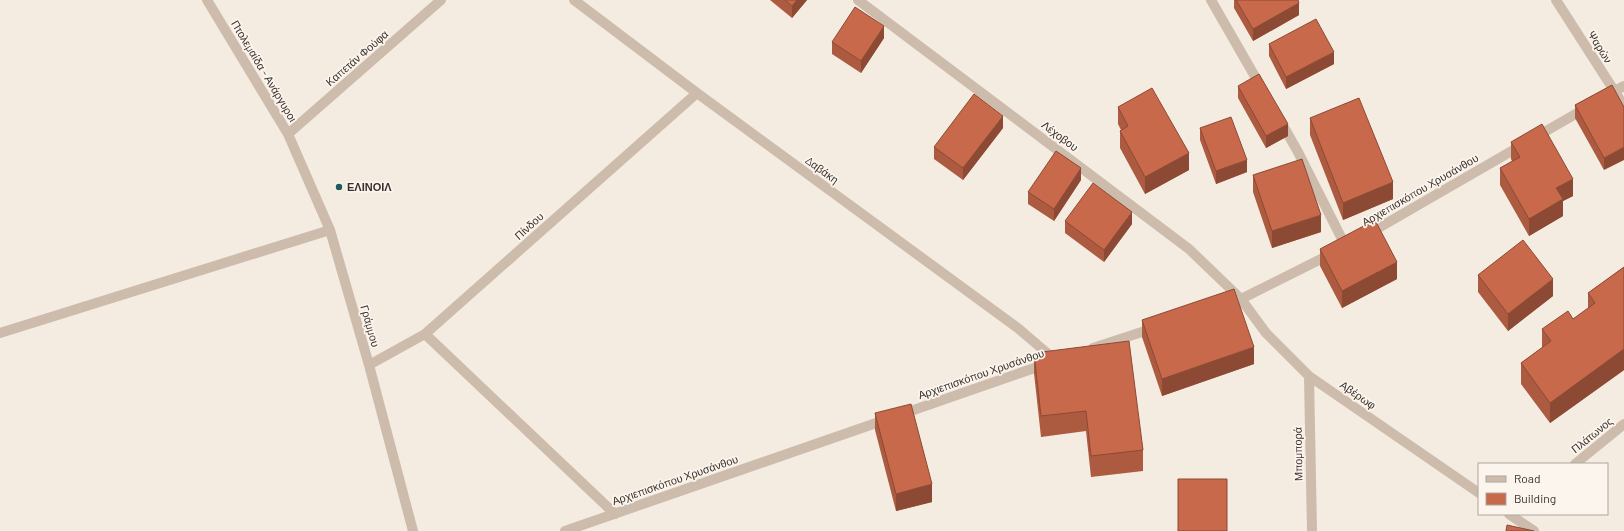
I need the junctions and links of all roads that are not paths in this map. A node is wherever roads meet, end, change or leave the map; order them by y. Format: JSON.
{"nodes":[{"id":1,"x":207,"y":0,"type":"edge"},
{"id":2,"x":441,"y":0,"type":"edge"},
{"id":3,"x":574,"y":0,"type":"edge"},
{"id":4,"x":858,"y":0,"type":"edge"},
{"id":5,"x":1211,"y":0,"type":"edge"},
{"id":6,"x":1556,"y":0,"type":"edge"},
{"id":7,"x":1624,"y":86,"type":"edge"},
{"id":8,"x":1613,"y":91,"type":"junction"},
{"id":9,"x":697,"y":93,"type":"junction"},
{"id":10,"x":1267,"y":97,"type":"edge"},
{"id":11,"x":1624,"y":106,"type":"edge"},
{"id":12,"x":1275,"y":111,"type":"edge"},
{"id":13,"x":288,"y":134,"type":"junction"},
{"id":14,"x":330,"y":230,"type":"junction"},
{"id":15,"x":1352,"y":243,"type":"junction"},
{"id":16,"x":1241,"y":299,"type":"junction"},
{"id":17,"x":1219,"y":306,"type":"edge"},
{"id":18,"x":1167,"y":323,"type":"edge"},
{"id":19,"x":0,"y":334,"type":"edge"},
{"id":20,"x":425,"y":334,"type":"junction"},
{"id":21,"x":1085,"y":350,"type":"edge"},
{"id":22,"x":1059,"y":359,"type":"joint"},
{"id":23,"x":369,"y":365,"type":"junction"},
{"id":24,"x":1309,"y":376,"type":"junction"},
{"id":25,"x":1624,"y":424,"type":"edge"},
{"id":26,"x":1576,"y":463,"type":"edge"},
{"id":27,"x":1478,"y":492,"type":"edge"},
{"id":28,"x":615,"y":514,"type":"junction"},
{"id":29,"x":1512,"y":515,"type":"edge"},
{"id":30,"x":1523,"y":518,"type":"edge"},
{"id":31,"x":413,"y":531,"type":"edge"},
{"id":32,"x":565,"y":531,"type":"edge"},
{"id":33,"x":1312,"y":531,"type":"edge"},
{"id":34,"x":1534,"y":531,"type":"edge"}],
"edges":[{"from":1,"to":13,"type":"street","name":"Πτολεμαίδα - Ανάργυροι"},
{"from":2,"to":13,"type":"street","name":"Καπετάν Φούφα"},
{"from":3,"to":9,"type":"street","name":"Δαβάκη"},
{"from":4,"to":16,"type":"street","name":"Λέχοβου"},
{"from":5,"to":10,"type":"street"},
{"from":6,"to":8,"type":"street","name":"Ψαρών"},
{"from":7,"to":8,"type":"street","name":"Αρχιεπισκόπου Χρυσάνθου"},
{"from":8,"to":11,"type":"street","name":"Ψαρών"},
{"from":8,"to":15,"type":"street","name":"Αρχιεπισκόπου Χρυσάνθου"},
{"from":9,"to":20,"type":"street","name":"Πίνδου"},
{"from":9,"to":22,"type":"street","name":"Δαβάκη"},
{"from":12,"to":15,"type":"street"},
{"from":13,"to":14,"type":"street","name":"Γράμμου"},
{"from":14,"to":19,"type":"street"},
{"from":14,"to":23,"type":"street","name":"Γράμμου"},
{"from":15,"to":16,"type":"street","name":"Αρχιεπισκόπου Χρυσάνθου"},
{"from":16,"to":17,"type":"street","name":"Αρχιεπισκόπου Χρυσάνθου"},
{"from":16,"to":24,"type":"street","name":"Αβέρωφ"},
{"from":18,"to":21,"type":"street"},
{"from":20,"to":23,"type":"street","name":"Πίνδου"},
{"from":20,"to":28,"type":"street"},
{"from":22,"to":28,"type":"street","name":"Αρχιεπισκόπου Χρυσάνθου"},
{"from":23,"to":31,"type":"street","name":"Γράμμου"},
{"from":24,"to":27,"type":"street","name":"Αβέρωφ"},
{"from":24,"to":33,"type":"street","name":"Μπομπορά"},
{"from":25,"to":26,"type":"street","name":"Πλάτωνος"},
{"from":28,"to":32,"type":"street","name":"Αρχιεπισκόπου Χρυσάνθου"},
{"from":29,"to":30,"type":"street"},
{"from":30,"to":34,"type":"street"}]}
